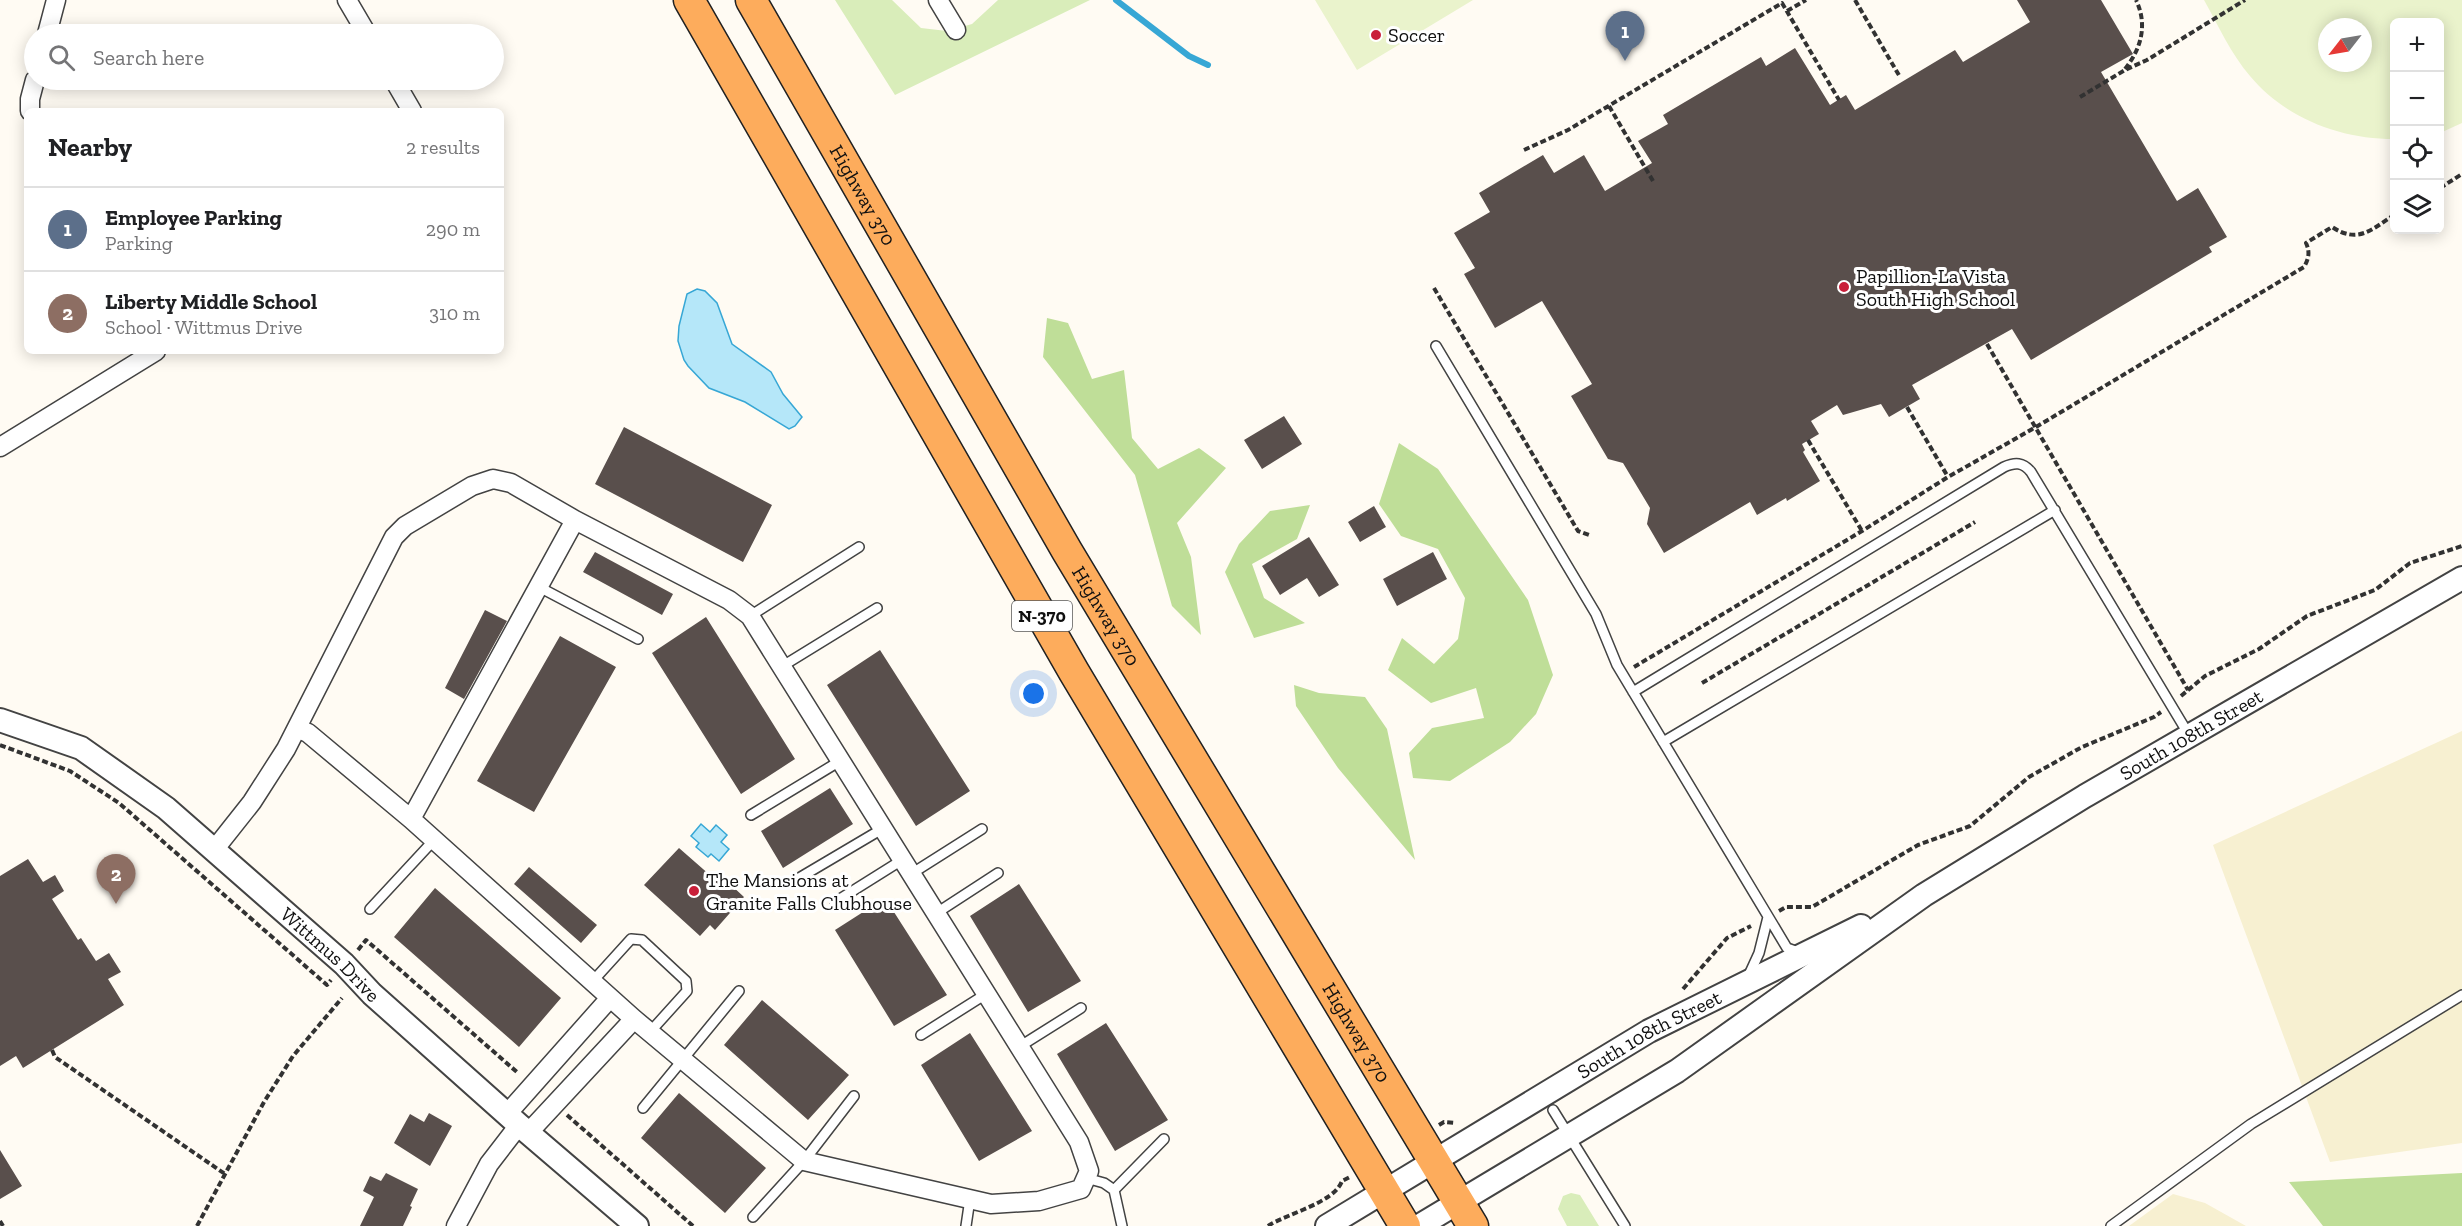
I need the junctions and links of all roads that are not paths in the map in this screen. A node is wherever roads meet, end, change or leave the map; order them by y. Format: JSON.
{"nodes":[{"id":1,"x":56,"y":0,"type":"edge"},
{"id":2,"x":347,"y":0,"type":"edge"},
{"id":3,"x":689,"y":0,"type":"edge"},
{"id":4,"x":751,"y":0,"type":"edge"},
{"id":5,"x":938,"y":0,"type":"edge"},
{"id":6,"x":50,"y":24,"type":"edge"},
{"id":7,"x":361,"y":24,"type":"edge"},
{"id":8,"x":956,"y":30,"type":"dead end"},
{"id":9,"x":32,"y":90,"type":"edge"},
{"id":10,"x":400,"y":90,"type":"edge"},
{"id":11,"x":30,"y":108,"type":"edge"},
{"id":12,"x":410,"y":108,"type":"edge"},
{"id":13,"x":1436,"y":346,"type":"dead end"},
{"id":14,"x":144,"y":354,"type":"edge"},
{"id":15,"x":0,"y":447,"type":"edge"},
{"id":16,"x":2055,"y":510,"type":"junction"},
{"id":17,"x":575,"y":520,"type":"junction"},
{"id":18,"x":858,"y":547,"type":"dead end"},
{"id":19,"x":2462,"y":578,"type":"edge"},
{"id":20,"x":539,"y":587,"type":"junction"},
{"id":21,"x":877,"y":608,"type":"dead end"},
{"id":22,"x":750,"y":616,"type":"junction"},
{"id":23,"x":638,"y":639,"type":"dead end"},
{"id":24,"x":781,"y":667,"type":"junction"},
{"id":25,"x":1634,"y":692,"type":"junction"},
{"id":26,"x":0,"y":720,"type":"edge"},
{"id":27,"x":297,"y":728,"type":"junction"},
{"id":28,"x":2190,"y":736,"type":"junction"},
{"id":29,"x":1663,"y":742,"type":"junction"},
{"id":30,"x":840,"y":761,"type":"junction"},
{"id":31,"x":751,"y":814,"type":"dead end"},
{"id":32,"x":411,"y":819,"type":"junction"},
{"id":33,"x":882,"y":829,"type":"junction"},
{"id":34,"x":982,"y":829,"type":"dead end"},
{"id":35,"x":434,"y":840,"type":"junction"},
{"id":36,"x":214,"y":850,"type":"junction"},
{"id":37,"x":906,"y":867,"type":"junction"},
{"id":38,"x":998,"y":873,"type":"dead end"},
{"id":39,"x":794,"y":882,"type":"dead end"},
{"id":40,"x":1924,"y":895,"type":"junction"},
{"id":41,"x":835,"y":902,"type":"dead end"},
{"id":42,"x":370,"y":909,"type":"dead end"},
{"id":43,"x":935,"y":914,"type":"junction"},
{"id":44,"x":1768,"y":917,"type":"junction"},
{"id":45,"x":1809,"y":952,"type":"junction"},
{"id":46,"x":592,"y":982,"type":"junction"},
{"id":47,"x":1742,"y":985,"type":"junction"},
{"id":48,"x":739,"y":991,"type":"dead end"},
{"id":49,"x":986,"y":994,"type":"junction"},
{"id":50,"x":2462,"y":995,"type":"edge"},
{"id":51,"x":610,"y":998,"type":"junction"},
{"id":52,"x":1081,"y":1008,"type":"dead end"},
{"id":53,"x":634,"y":1019,"type":"junction"},
{"id":54,"x":650,"y":1032,"type":"junction"},
{"id":55,"x":921,"y":1035,"type":"dead end"},
{"id":56,"x":1019,"y":1047,"type":"junction"},
{"id":57,"x":683,"y":1059,"type":"junction"},
{"id":58,"x":854,"y":1096,"type":"dead end"},
{"id":59,"x":643,"y":1108,"type":"dead end"},
{"id":60,"x":1553,"y":1110,"type":"dead end"},
{"id":61,"x":518,"y":1124,"type":"junction"},
{"id":62,"x":1569,"y":1136,"type":"junction"},
{"id":63,"x":1164,"y":1138,"type":"dead end"},
{"id":64,"x":1426,"y":1149,"type":"junction"},
{"id":65,"x":804,"y":1161,"type":"junction"},
{"id":66,"x":1086,"y":1178,"type":"junction"},
{"id":67,"x":1378,"y":1178,"type":"junction"},
{"id":68,"x":1114,"y":1190,"type":"junction"},
{"id":69,"x":970,"y":1200,"type":"junction"},
{"id":70,"x":1466,"y":1214,"type":"edge"},
{"id":71,"x":753,"y":1218,"type":"dead end"},
{"id":72,"x":456,"y":1226,"type":"edge"},
{"id":73,"x":637,"y":1226,"type":"edge"},
{"id":74,"x":966,"y":1226,"type":"edge"},
{"id":75,"x":1122,"y":1226,"type":"edge"},
{"id":76,"x":1326,"y":1226,"type":"edge"},
{"id":77,"x":1405,"y":1226,"type":"edge"},
{"id":78,"x":1419,"y":1226,"type":"edge"},
{"id":79,"x":1625,"y":1226,"type":"edge"},
{"id":80,"x":2111,"y":1226,"type":"edge"}],
"edges":[{"from":1,"to":6,"type":"street"},
{"from":2,"to":7,"type":"street"},
{"from":3,"to":67,"type":"highway","number":"N-370"},
{"from":4,"to":64,"type":"highway","name":"Highway 370","number":"N-370"},
{"from":5,"to":8,"type":"street"},
{"from":9,"to":11,"type":"street"},
{"from":10,"to":12,"type":"street"},
{"from":13,"to":25,"type":"lane"},
{"from":14,"to":15,"type":"street"},
{"from":16,"to":25,"type":"lane"},
{"from":16,"to":28,"type":"lane"},
{"from":16,"to":29,"type":"lane"},
{"from":17,"to":20,"type":"street"},
{"from":17,"to":22,"type":"street"},
{"from":17,"to":27,"type":"street"},
{"from":18,"to":22,"type":"lane"},
{"from":19,"to":28,"type":"street","name":"South 108th Street"},
{"from":20,"to":23,"type":"lane"},
{"from":20,"to":32,"type":"street"},
{"from":21,"to":24,"type":"lane"},
{"from":22,"to":24,"type":"street"},
{"from":24,"to":30,"type":"street"},
{"from":25,"to":29,"type":"lane"},
{"from":26,"to":36,"type":"street","name":"Wittmus Drive"},
{"from":27,"to":32,"type":"street"},
{"from":27,"to":36,"type":"street"},
{"from":28,"to":40,"type":"street","name":"South 108th Street"},
{"from":29,"to":44,"type":"lane"},
{"from":30,"to":31,"type":"lane"},
{"from":30,"to":33,"type":"street"},
{"from":32,"to":35,"type":"street"},
{"from":33,"to":37,"type":"street"},
{"from":33,"to":39,"type":"lane"},
{"from":34,"to":37,"type":"lane"},
{"from":35,"to":42,"type":"lane"},
{"from":35,"to":46,"type":"street"},
{"from":36,"to":61,"type":"street","name":"Wittmus Drive"},
{"from":37,"to":41,"type":"lane"},
{"from":37,"to":43,"type":"street"},
{"from":38,"to":43,"type":"lane"},
{"from":40,"to":45,"type":"street","name":"South 108th Street"},
{"from":40,"to":62,"type":"street","name":"South 108th Street"},
{"from":43,"to":49,"type":"street"},
{"from":44,"to":45,"type":"lane"},
{"from":44,"to":47,"type":"lane"},
{"from":45,"to":47,"type":"street","name":"South 108th Street"},
{"from":46,"to":51,"type":"street"},
{"from":46,"to":54,"type":"lane"},
{"from":47,"to":64,"type":"street","name":"South 108th Street"},
{"from":48,"to":57,"type":"lane"},
{"from":49,"to":55,"type":"lane"},
{"from":49,"to":56,"type":"street"},
{"from":50,"to":80,"type":"lane"},
{"from":51,"to":53,"type":"street"},
{"from":51,"to":61,"type":"street"},
{"from":52,"to":56,"type":"lane"},
{"from":53,"to":54,"type":"street"},
{"from":53,"to":61,"type":"street"},
{"from":54,"to":57,"type":"street"},
{"from":56,"to":66,"type":"street"},
{"from":57,"to":59,"type":"lane"},
{"from":57,"to":65,"type":"street"},
{"from":58,"to":65,"type":"lane"},
{"from":60,"to":62,"type":"lane"},
{"from":61,"to":72,"type":"street"},
{"from":61,"to":73,"type":"street","name":"Wittmus Drive"},
{"from":62,"to":70,"type":"street","name":"South 108th Street"},
{"from":62,"to":79,"type":"lane"},
{"from":63,"to":68,"type":"lane"},
{"from":64,"to":67,"type":"street","name":"South 108th Street"},
{"from":64,"to":70,"type":"highway","name":"Highway 370","number":"N-370"},
{"from":65,"to":69,"type":"street"},
{"from":65,"to":71,"type":"lane"},
{"from":66,"to":68,"type":"lane"},
{"from":66,"to":69,"type":"street"},
{"from":67,"to":76,"type":"street"},
{"from":67,"to":77,"type":"highway","number":"N-370"},
{"from":68,"to":75,"type":"lane"},
{"from":69,"to":74,"type":"lane"},
{"from":70,"to":78,"type":"street"}]}
